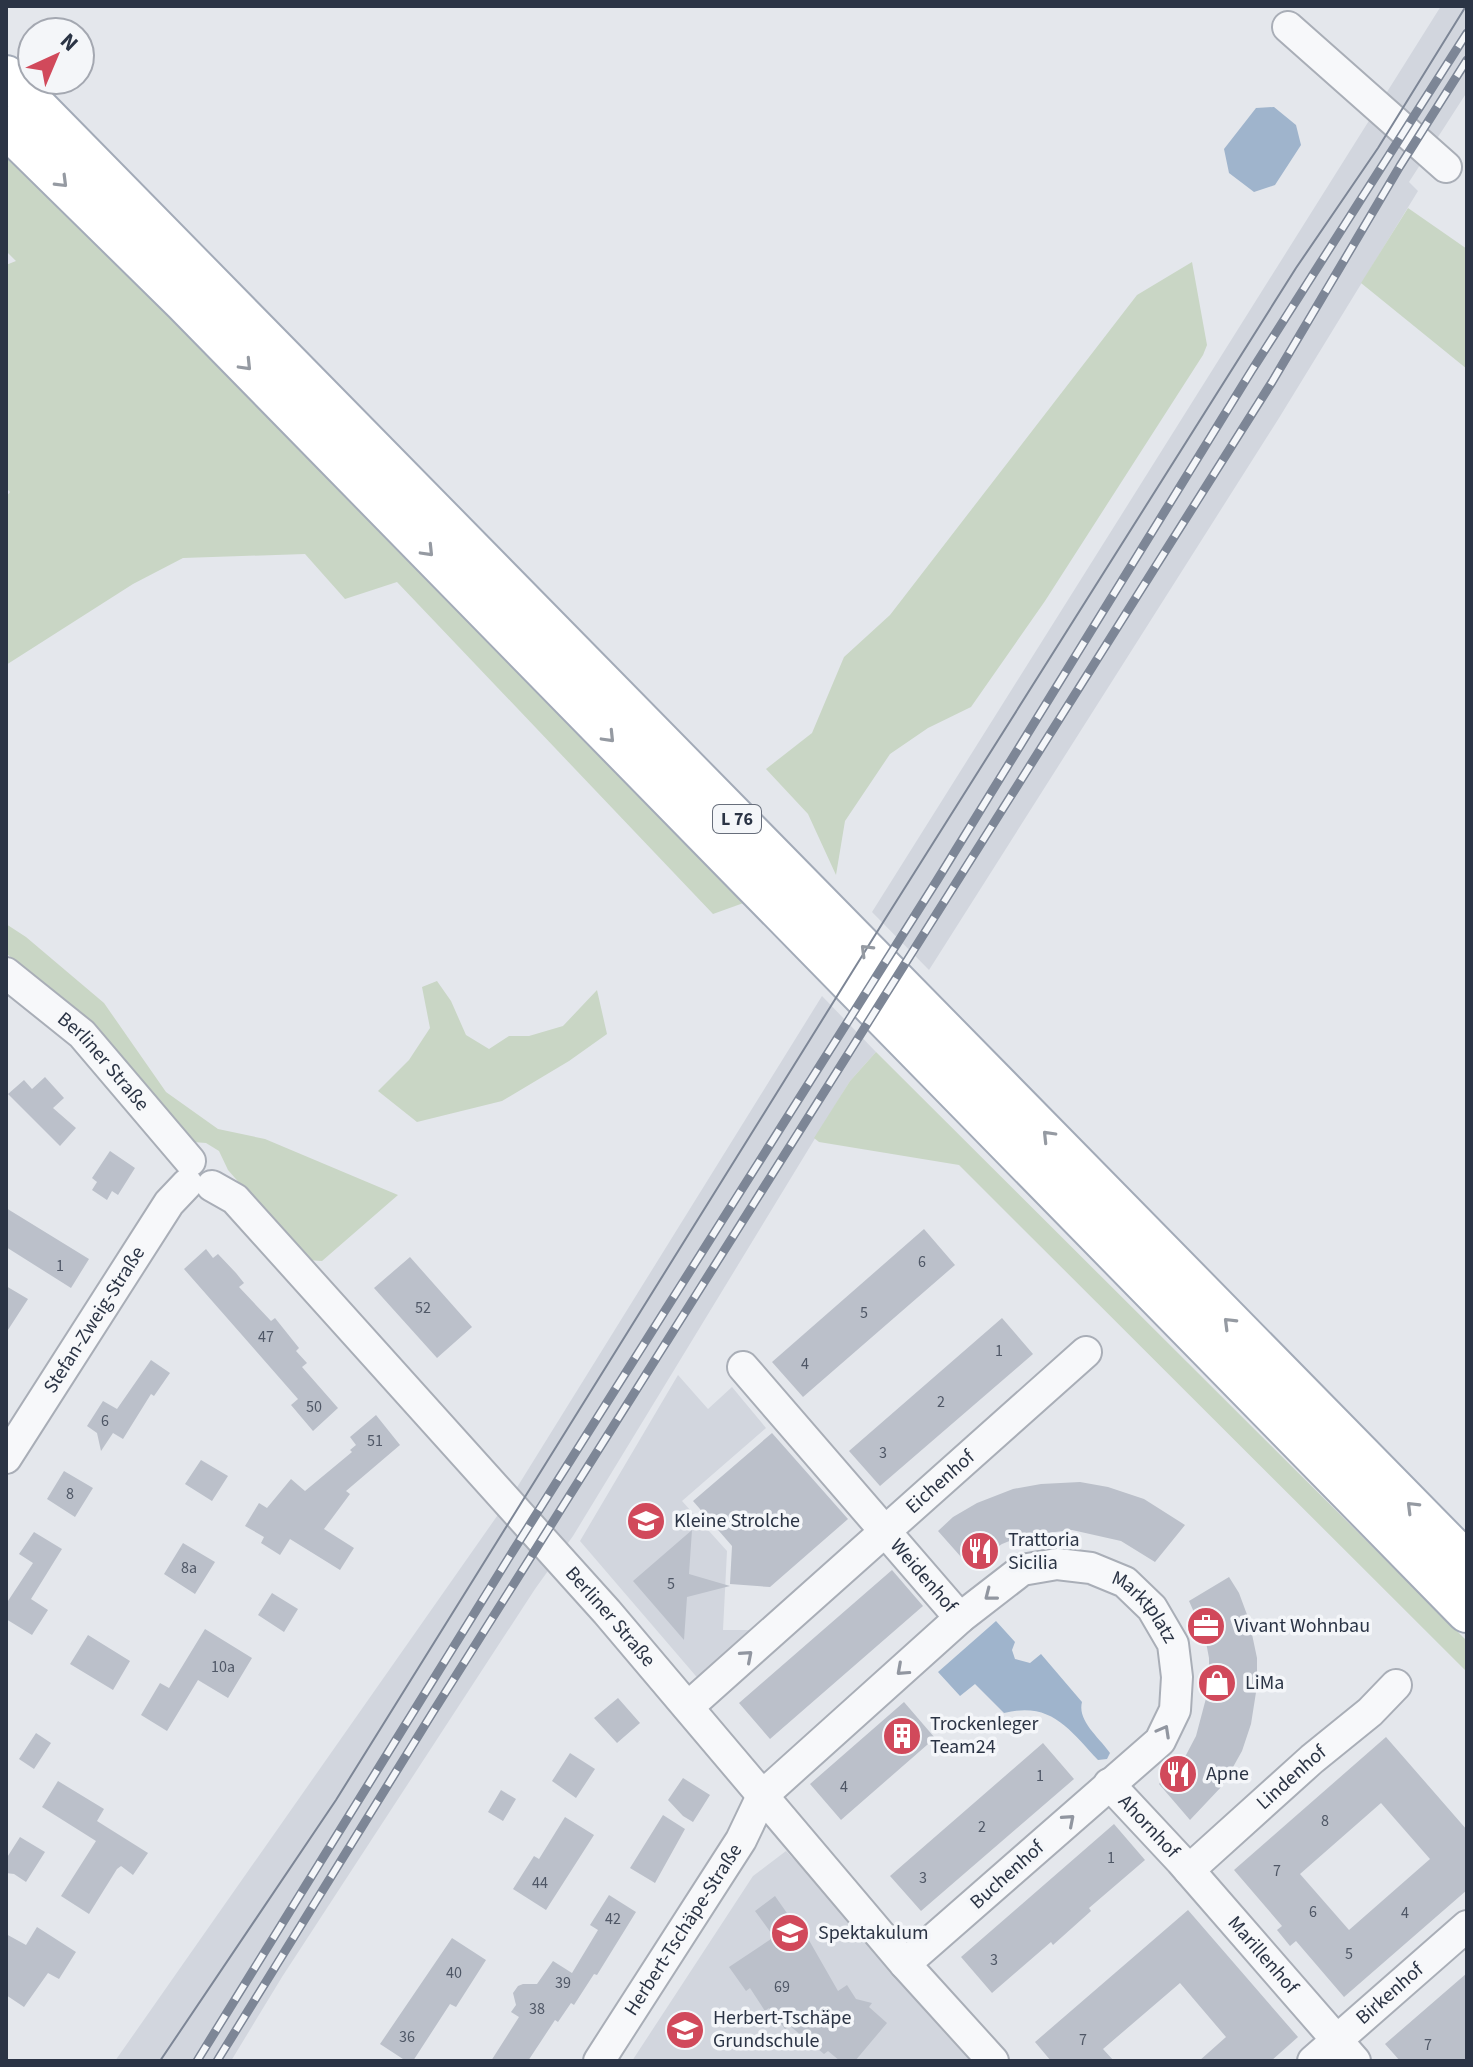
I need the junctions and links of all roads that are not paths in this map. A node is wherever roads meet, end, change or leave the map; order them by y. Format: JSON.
{"nodes":[{"id":1,"x":1288,"y":27,"type":"dead end"},
{"id":2,"x":6,"y":76,"type":"edge"},
{"id":3,"x":6,"y":127,"type":"edge"},
{"id":4,"x":1446,"y":167,"type":"dead end"},
{"id":5,"x":6,"y":973,"type":"edge"},
{"id":6,"x":196,"y":1177,"type":"junction"},
{"id":7,"x":1086,"y":1352,"type":"dead end"},
{"id":8,"x":743,"y":1367,"type":"dead end"},
{"id":9,"x":6,"y":1458,"type":"edge"},
{"id":10,"x":886,"y":1533,"type":"junction"},
{"id":11,"x":1467,"y":1563,"type":"edge"},
{"id":12,"x":1467,"y":1612,"type":"edge"},
{"id":13,"x":960,"y":1618,"type":"junction"},
{"id":14,"x":1396,"y":1685,"type":"dead end"},
{"id":15,"x":688,"y":1707,"type":"junction"},
{"id":16,"x":1109,"y":1784,"type":"junction"},
{"id":17,"x":762,"y":1796,"type":"junction"},
{"id":18,"x":1189,"y":1870,"type":"junction"},
{"id":19,"x":1467,"y":1926,"type":"edge"},
{"id":20,"x":905,"y":1964,"type":"junction"},
{"id":21,"x":1346,"y":2051,"type":"edge"},
{"id":22,"x":599,"y":2061,"type":"edge"},
{"id":23,"x":993,"y":2061,"type":"edge"},
{"id":24,"x":1313,"y":2061,"type":"edge"}],
"edges":[{"from":1,"to":4,"type":"street"},
{"from":11,"to":2,"type":"main road","number":"L 76","one_way":true},
{"from":3,"to":12,"type":"main road","number":"L 76","one_way":true},
{"from":5,"to":6,"type":"street","name":"Berliner Straße"},
{"from":6,"to":9,"type":"street","name":"Stefan-Zweig-Straße"},
{"from":6,"to":15,"type":"street","name":"Berliner Straße"},
{"from":7,"to":10,"type":"street","name":"Eichenhof"},
{"from":8,"to":10,"type":"street"},
{"from":10,"to":13,"type":"street","name":"Weidenhof"},
{"from":15,"to":10,"type":"street","name":"Weidenhof","one_way":true},
{"from":16,"to":13,"type":"street","name":"Marktplatz","one_way":true},
{"from":13,"to":17,"type":"street","name":"Weidenhof","one_way":true},
{"from":14,"to":18,"type":"street","name":"Lindenhof"},
{"from":15,"to":17,"type":"street","name":"Berliner Straße"},
{"from":16,"to":18,"type":"street","name":"Ahornhof"},
{"from":20,"to":16,"type":"street","name":"Buchenhof","one_way":true},
{"from":17,"to":20,"type":"street","name":"Berliner Straße"},
{"from":17,"to":22,"type":"street","name":"Herbert-Tschäpe-Straße"},
{"from":18,"to":21,"type":"street","name":"Marillenhof"},
{"from":19,"to":21,"type":"street","name":"Birkenhof"},
{"from":20,"to":23,"type":"street","name":"Berliner Straße"},
{"from":21,"to":24,"type":"street","name":"Birkenhof"}]}
